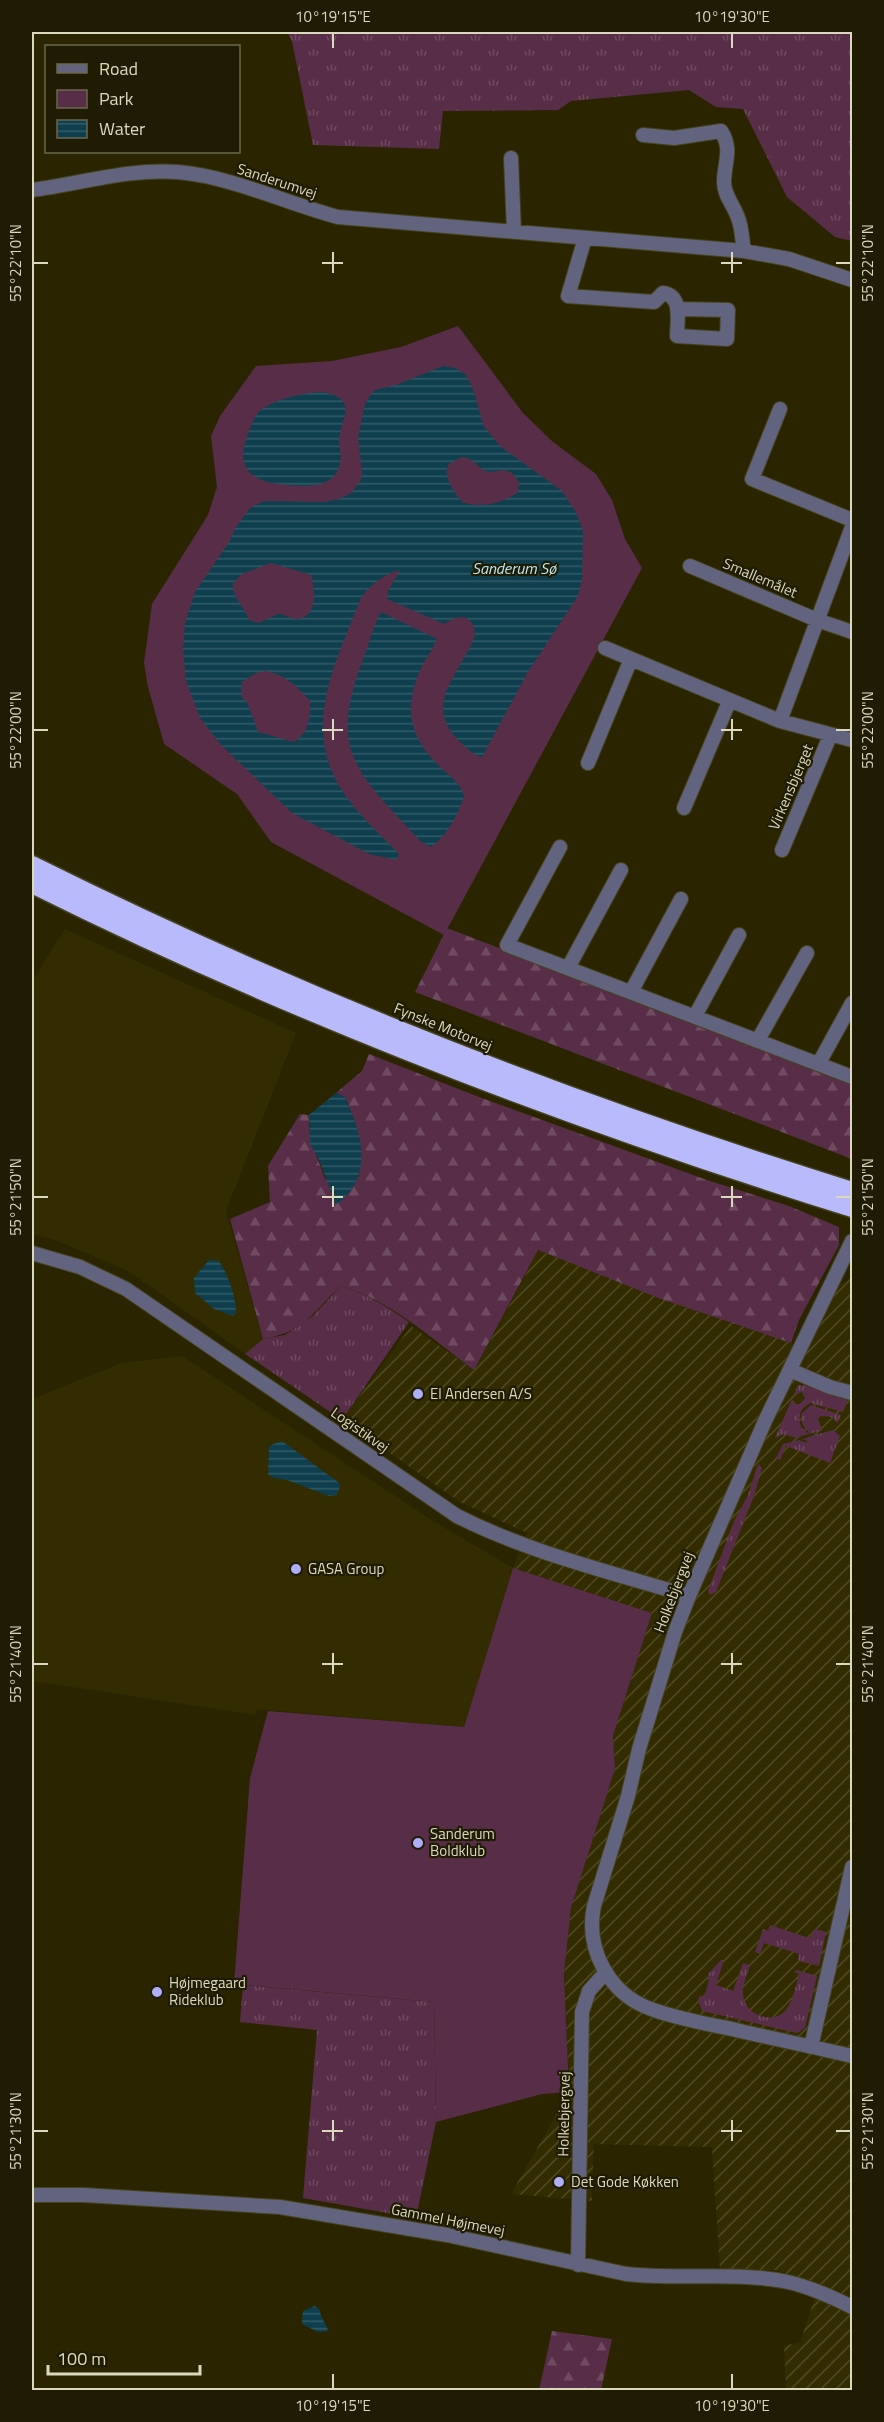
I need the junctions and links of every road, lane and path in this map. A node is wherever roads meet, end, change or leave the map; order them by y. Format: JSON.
{"nodes":[{"id":1,"x":643,"y":135,"type":"dead end"},
{"id":2,"x":511,"y":158,"type":"dead end"},
{"id":3,"x":33,"y":185,"type":"edge"},
{"id":4,"x":514,"y":232,"type":"junction"},
{"id":5,"x":585,"y":238,"type":"junction"},
{"id":6,"x":744,"y":251,"type":"junction"},
{"id":7,"x":852,"y":280,"type":"edge"},
{"id":8,"x":677,"y":309,"type":"dead end"},
{"id":9,"x":780,"y":409,"type":"dead end"},
{"id":10,"x":852,"y":520,"type":"edge"},
{"id":11,"x":852,"y":527,"type":"edge"},
{"id":12,"x":690,"y":566,"type":"dead end"},
{"id":13,"x":817,"y":620,"type":"junction"},
{"id":14,"x":852,"y":632,"type":"edge"},
{"id":15,"x":605,"y":648,"type":"dead end"},
{"id":16,"x":631,"y":659,"type":"junction"},
{"id":17,"x":729,"y":702,"type":"junction"},
{"id":18,"x":780,"y":721,"type":"junction"},
{"id":19,"x":831,"y":736,"type":"junction"},
{"id":20,"x":852,"y":740,"type":"edge"},
{"id":21,"x":588,"y":763,"type":"dead end"},
{"id":22,"x":684,"y":808,"type":"dead end"},
{"id":23,"x":560,"y":847,"type":"dead end"},
{"id":24,"x":782,"y":850,"type":"dead end"},
{"id":25,"x":32,"y":865,"type":"edge"},
{"id":26,"x":621,"y":870,"type":"dead end"},
{"id":27,"x":32,"y":884,"type":"edge"},
{"id":28,"x":681,"y":898,"type":"dead end"},
{"id":29,"x":739,"y":935,"type":"dead end"},
{"id":30,"x":807,"y":953,"type":"dead end"},
{"id":31,"x":568,"y":969,"type":"junction"},
{"id":32,"x":631,"y":992,"type":"junction"},
{"id":33,"x":852,"y":1003,"type":"edge"},
{"id":34,"x":695,"y":1016,"type":"junction"},
{"id":35,"x":758,"y":1040,"type":"junction"},
{"id":36,"x":819,"y":1064,"type":"junction"},
{"id":37,"x":852,"y":1077,"type":"edge"},
{"id":38,"x":852,"y":1191,"type":"edge"},
{"id":39,"x":852,"y":1208,"type":"edge"},
{"id":40,"x":850,"y":1246,"type":"edge"},
{"id":41,"x":32,"y":1252,"type":"edge"},
{"id":42,"x":790,"y":1370,"type":"junction"},
{"id":43,"x":852,"y":1393,"type":"edge"},
{"id":44,"x":689,"y":1596,"type":"junction"},
{"id":45,"x":852,"y":1867,"type":"edge"},
{"id":46,"x":606,"y":1972,"type":"junction"},
{"id":47,"x":811,"y":2047,"type":"junction"},
{"id":48,"x":852,"y":2056,"type":"edge"},
{"id":49,"x":32,"y":2196,"type":"edge"},
{"id":50,"x":578,"y":2265,"type":"junction"},
{"id":51,"x":852,"y":2307,"type":"edge"}],
"edges":[{"from":1,"to":6,"type":"street"},
{"from":2,"to":4,"type":"street"},
{"from":3,"to":4,"type":"street","name":"Sanderumvej"},
{"from":4,"to":5,"type":"street","name":"Sanderumvej"},
{"from":5,"to":6,"type":"street","name":"Sanderumvej"},
{"from":5,"to":8,"type":"street"},
{"from":6,"to":7,"type":"street","name":"Sanderumvej"},
{"from":9,"to":10,"type":"street"},
{"from":11,"to":13,"type":"street"},
{"from":12,"to":13,"type":"street","name":"Smallemålet"},
{"from":13,"to":14,"type":"street","name":"Smallemålet"},
{"from":13,"to":18,"type":"street"},
{"from":15,"to":16,"type":"street","name":"Virkensbjerget"},
{"from":16,"to":17,"type":"street","name":"Virkensbjerget"},
{"from":16,"to":21,"type":"street"},
{"from":17,"to":18,"type":"street","name":"Virkensbjerget"},
{"from":17,"to":22,"type":"street"},
{"from":18,"to":19,"type":"street","name":"Virkensbjerget"},
{"from":19,"to":20,"type":"street","name":"Virkensbjerget"},
{"from":19,"to":24,"type":"street","name":"Virkensbjerget"},
{"from":23,"to":31,"type":"street"},
{"from":25,"to":38,"type":"highway","name":"Fynske Motorvej"},
{"from":26,"to":31,"type":"street"},
{"from":27,"to":39,"type":"highway"},
{"from":28,"to":32,"type":"street"},
{"from":29,"to":34,"type":"street"},
{"from":30,"to":35,"type":"street"},
{"from":31,"to":32,"type":"street"},
{"from":32,"to":34,"type":"street"},
{"from":33,"to":36,"type":"street"},
{"from":34,"to":35,"type":"street"},
{"from":35,"to":36,"type":"street"},
{"from":36,"to":37,"type":"street"},
{"from":40,"to":42,"type":"street","name":"Holkebjergvej"},
{"from":41,"to":44,"type":"street","name":"Logistikvej"},
{"from":42,"to":43,"type":"street"},
{"from":42,"to":44,"type":"street","name":"Holkebjergvej"},
{"from":44,"to":46,"type":"street","name":"Holkebjergvej"},
{"from":45,"to":47,"type":"street"},
{"from":46,"to":47,"type":"street","name":"Holkebjergvej"},
{"from":46,"to":50,"type":"street","name":"Holkebjergvej"},
{"from":47,"to":48,"type":"street","name":"Holkebjergvej"},
{"from":49,"to":50,"type":"street","name":"Gammel Højmevej"},
{"from":50,"to":51,"type":"street","name":"Gammel Højmevej"}]}
